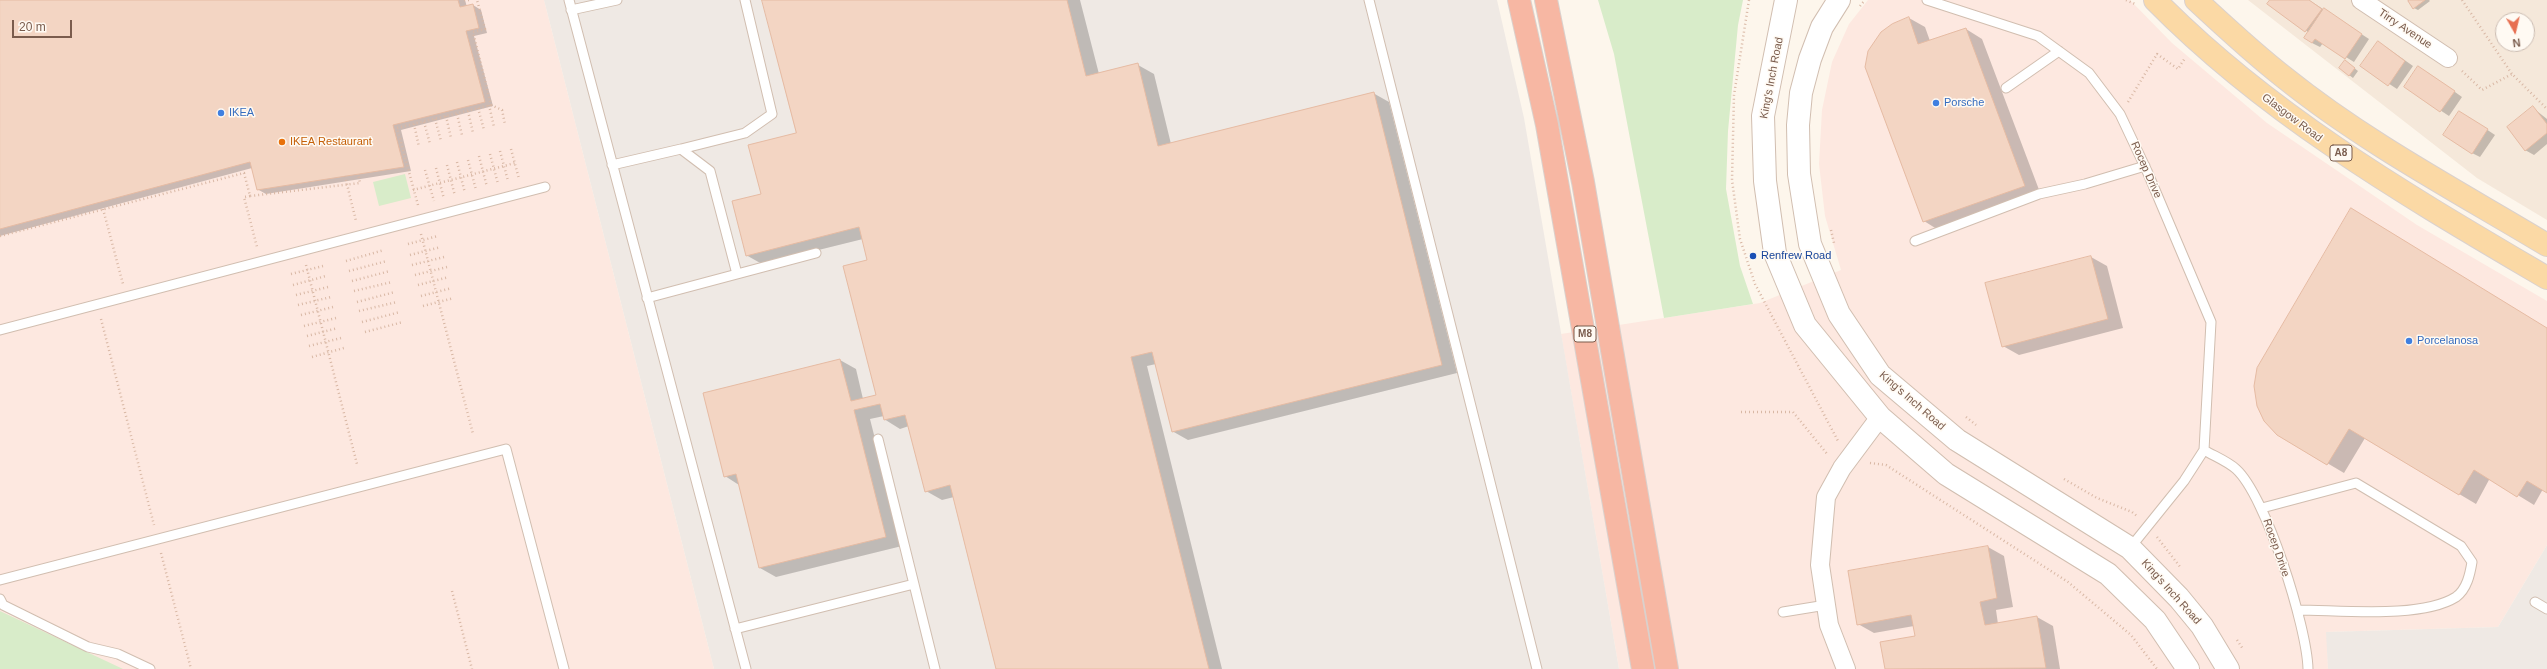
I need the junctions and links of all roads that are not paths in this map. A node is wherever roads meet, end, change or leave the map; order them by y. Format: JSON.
{"nodes":[{"id":1,"x":569,"y":0,"type":"edge"},
{"id":2,"x":617,"y":0,"type":"edge"},
{"id":3,"x":745,"y":0,"type":"edge"},
{"id":4,"x":1369,"y":0,"type":"edge"},
{"id":5,"x":1519,"y":0,"type":"edge"},
{"id":6,"x":1546,"y":0,"type":"edge"},
{"id":7,"x":1786,"y":0,"type":"edge"},
{"id":8,"x":1927,"y":0,"type":"edge"},
{"id":9,"x":2155,"y":0,"type":"edge"},
{"id":10,"x":2196,"y":0,"type":"edge"},
{"id":11,"x":2361,"y":0,"type":"edge"},
{"id":12,"x":1848,"y":5,"type":"edge"},
{"id":13,"x":571,"y":10,"type":"junction"},
{"id":14,"x":2059,"y":51,"type":"junction"},
{"id":15,"x":2448,"y":58,"type":"road end"},
{"id":16,"x":2006,"y":88,"type":"dead end"},
{"id":17,"x":681,"y":149,"type":"junction"},
{"id":18,"x":612,"y":165,"type":"junction"},
{"id":19,"x":2145,"y":166,"type":"junction"},
{"id":20,"x":544,"y":187,"type":"dead end"},
{"id":21,"x":1915,"y":241,"type":"dead end"},
{"id":22,"x":2547,"y":245,"type":"edge"},
{"id":23,"x":816,"y":253,"type":"dead end"},
{"id":24,"x":737,"y":274,"type":"junction"},
{"id":25,"x":2547,"y":278,"type":"edge"},
{"id":26,"x":647,"y":298,"type":"junction"},
{"id":27,"x":0,"y":330,"type":"edge"},
{"id":28,"x":1880,"y":417,"type":"junction"},
{"id":29,"x":878,"y":439,"type":"dead end"},
{"id":30,"x":2204,"y":450,"type":"junction"},
{"id":31,"x":2262,"y":508,"type":"junction"},
{"id":32,"x":2130,"y":548,"type":"junction"},
{"id":33,"x":0,"y":580,"type":"edge"},
{"id":34,"x":914,"y":584,"type":"junction"},
{"id":35,"x":0,"y":599,"type":"edge"},
{"id":36,"x":2534,"y":602,"type":"dead end"},
{"id":37,"x":1826,"y":605,"type":"junction"},
{"id":38,"x":2547,"y":609,"type":"edge"},
{"id":39,"x":2298,"y":610,"type":"junction"},
{"id":40,"x":1783,"y":612,"type":"dead end"},
{"id":41,"x":735,"y":629,"type":"junction"},
{"id":42,"x":150,"y":669,"type":"edge"},
{"id":43,"x":564,"y":669,"type":"edge"},
{"id":44,"x":746,"y":669,"type":"edge"},
{"id":45,"x":935,"y":669,"type":"edge"},
{"id":46,"x":1537,"y":669,"type":"edge"},
{"id":47,"x":1643,"y":669,"type":"edge"},
{"id":48,"x":1667,"y":669,"type":"edge"},
{"id":49,"x":1846,"y":669,"type":"edge"},
{"id":50,"x":2188,"y":669,"type":"edge"},
{"id":51,"x":2228,"y":669,"type":"edge"},
{"id":52,"x":2308,"y":669,"type":"edge"}],
"edges":[{"from":1,"to":13,"type":"lane"},
{"from":2,"to":13,"type":"lane"},
{"from":3,"to":17,"type":"lane"},
{"from":4,"to":46,"type":"lane"},
{"from":5,"to":47,"type":"highway","number":"M8"},
{"from":6,"to":48,"type":"highway","number":"M8"},
{"from":7,"to":28,"type":"street","name":"King's Inch Road"},
{"from":8,"to":14,"type":"lane","name":"Rocep Drive"},
{"from":9,"to":25,"type":"main road","name":"Glasgow Road","number":"A8"},
{"from":10,"to":22,"type":"main road"},
{"from":11,"to":15,"type":"street","name":"Tirry Avenue"},
{"from":12,"to":32,"type":"street","name":"King's Inch Road"},
{"from":13,"to":18,"type":"lane"},
{"from":14,"to":16,"type":"lane"},
{"from":14,"to":19,"type":"lane","name":"Rocep Drive"},
{"from":17,"to":18,"type":"lane"},
{"from":17,"to":24,"type":"lane"},
{"from":18,"to":26,"type":"lane"},
{"from":19,"to":21,"type":"lane"},
{"from":19,"to":30,"type":"lane","name":"Rocep Drive"},
{"from":20,"to":27,"type":"lane"},
{"from":23,"to":24,"type":"lane"},
{"from":24,"to":26,"type":"lane"},
{"from":26,"to":41,"type":"lane"},
{"from":28,"to":37,"type":"street"},
{"from":28,"to":50,"type":"street","name":"King's Inch Road"},
{"from":29,"to":34,"type":"lane"},
{"from":30,"to":31,"type":"lane","name":"Rocep Drive"},
{"from":30,"to":32,"type":"lane"},
{"from":31,"to":39,"type":"lane","name":"Rocep Drive"},
{"from":31,"to":39,"type":"lane"},
{"from":32,"to":51,"type":"street","name":"King's Inch Road"},
{"from":33,"to":43,"type":"lane"},
{"from":34,"to":41,"type":"lane"},
{"from":34,"to":45,"type":"lane"},
{"from":35,"to":42,"type":"lane"},
{"from":36,"to":38,"type":"lane"},
{"from":37,"to":40,"type":"lane"},
{"from":37,"to":49,"type":"street"},
{"from":39,"to":52,"type":"lane","name":"Rocep Drive"},
{"from":41,"to":44,"type":"lane"}]}
